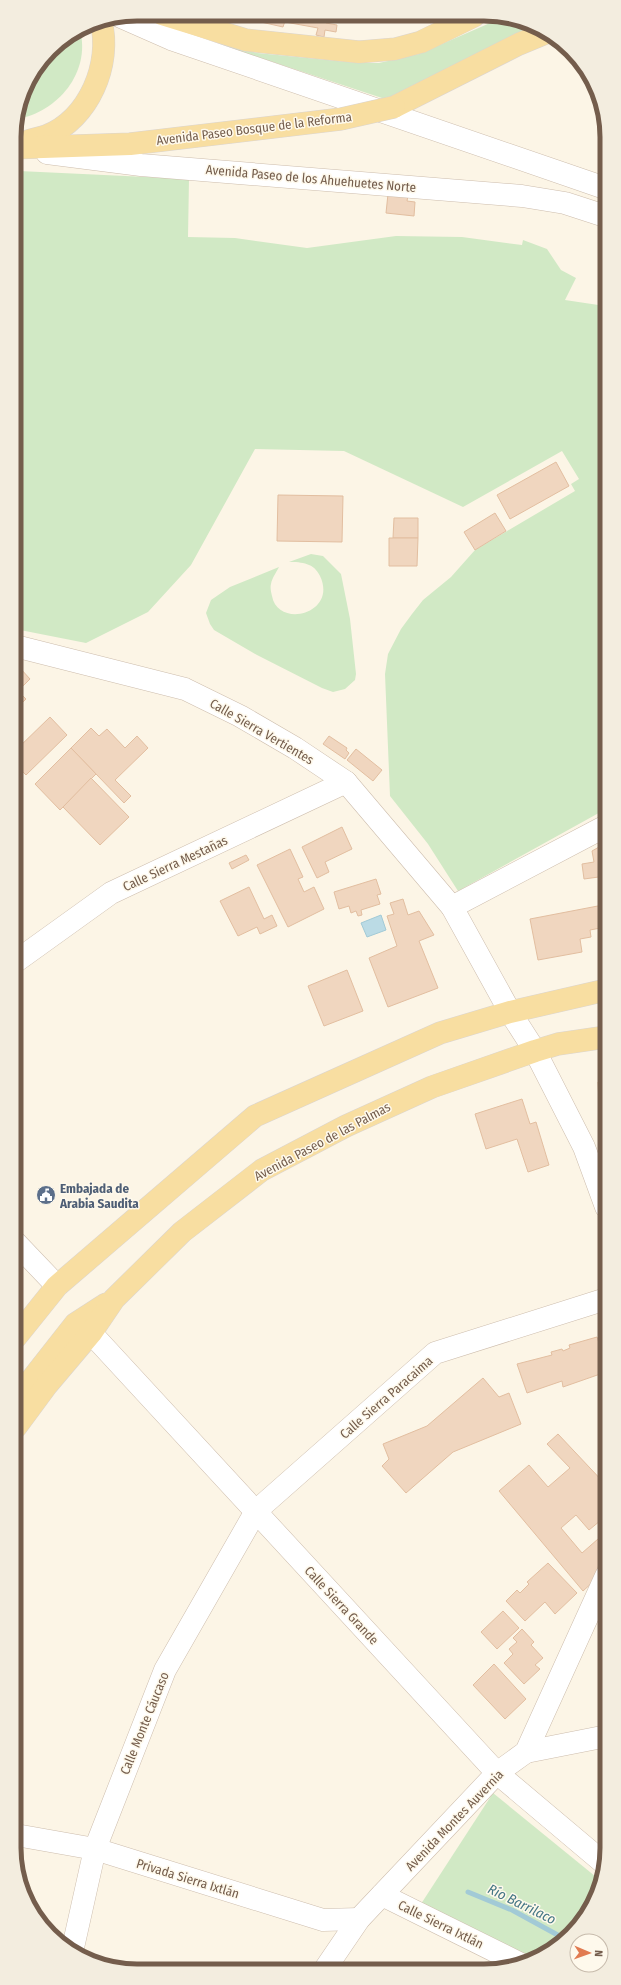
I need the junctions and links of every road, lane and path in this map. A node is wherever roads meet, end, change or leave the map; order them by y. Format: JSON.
{"nodes":[{"id":1,"x":130,"y":21,"type":"edge"},
{"id":2,"x":185,"y":21,"type":"edge"},
{"id":3,"x":464,"y":21,"type":"edge"},
{"id":4,"x":102,"y":26,"type":"edge"},
{"id":5,"x":539,"y":36,"type":"edge"},
{"id":6,"x":21,"y":142,"type":"edge"},
{"id":7,"x":21,"y":149,"type":"edge"},
{"id":8,"x":21,"y":150,"type":"edge"},
{"id":9,"x":600,"y":172,"type":"edge"},
{"id":10,"x":576,"y":177,"type":"junction"},
{"id":11,"x":600,"y":186,"type":"edge"},
{"id":12,"x":600,"y":214,"type":"edge"},
{"id":13,"x":21,"y":648,"type":"edge"},
{"id":14,"x":346,"y":782,"type":"junction"},
{"id":15,"x":600,"y":829,"type":"edge"},
{"id":16,"x":452,"y":907,"type":"junction"},
{"id":17,"x":21,"y":958,"type":"edge"},
{"id":18,"x":600,"y":991,"type":"edge"},
{"id":19,"x":510,"y":1012,"type":"junction"},
{"id":20,"x":600,"y":1038,"type":"edge"},
{"id":21,"x":534,"y":1051,"type":"junction"},
{"id":22,"x":600,"y":1191,"type":"edge"},
{"id":23,"x":21,"y":1248,"type":"edge"},
{"id":24,"x":57,"y":1286,"type":"junction"},
{"id":25,"x":114,"y":1299,"type":"junction"},
{"id":26,"x":600,"y":1301,"type":"edge"},
{"id":27,"x":21,"y":1331,"type":"edge"},
{"id":28,"x":91,"y":1333,"type":"junction"},
{"id":29,"x":21,"y":1393,"type":"edge"},
{"id":30,"x":21,"y":1420,"type":"edge"},
{"id":31,"x":256,"y":1511,"type":"junction"},
{"id":32,"x":600,"y":1589,"type":"edge"},
{"id":33,"x":600,"y":1737,"type":"edge"},
{"id":34,"x":526,"y":1752,"type":"junction"},
{"id":35,"x":497,"y":1773,"type":"junction"},
{"id":36,"x":21,"y":1836,"type":"edge"},
{"id":37,"x":95,"y":1849,"type":"junction"},
{"id":38,"x":600,"y":1859,"type":"edge"},
{"id":39,"x":382,"y":1894,"type":"junction"},
{"id":40,"x":359,"y":1919,"type":"junction"},
{"id":41,"x":74,"y":1945,"type":"edge"},
{"id":42,"x":513,"y":1960,"type":"edge"},
{"id":43,"x":328,"y":1964,"type":"edge"}],
"edges":[{"from":1,"to":10,"type":"street"},
{"from":2,"to":3,"type":"main road"},
{"from":4,"to":6,"type":"main road"},
{"from":5,"to":7,"type":"main road","name":"Avenida Paseo Bosque de la Reforma","bridge":true},
{"from":8,"to":12,"type":"street","name":"Avenida Paseo de los Ahuehuetes Norte"},
{"from":9,"to":10,"type":"street"},
{"from":10,"to":11,"type":"street"},
{"from":13,"to":14,"type":"street","name":"Calle Sierra Vertientes"},
{"from":14,"to":16,"type":"street","name":"Calle Sierra Vertientes"},
{"from":14,"to":17,"type":"street","name":"Calle Sierra Mestañas"},
{"from":15,"to":16,"type":"street"},
{"from":16,"to":19,"type":"street","name":"Calle Sierra Vertientes"},
{"from":18,"to":19,"type":"main road"},
{"from":19,"to":21,"type":"street","name":"Calle Sierra Vertientes"},
{"from":19,"to":24,"type":"main road"},
{"from":20,"to":21,"type":"main road","name":"Avenida Paseo de las Palmas"},
{"from":21,"to":22,"type":"street"},
{"from":21,"to":25,"type":"main road","name":"Avenida Paseo de las Palmas"},
{"from":23,"to":24,"type":"street"},
{"from":24,"to":27,"type":"main road"},
{"from":25,"to":28,"type":"main road","name":"Avenida Paseo de las Palmas"},
{"from":25,"to":29,"type":"main road"},
{"from":26,"to":31,"type":"street","name":"Calle Sierra Paracaima"},
{"from":28,"to":30,"type":"main road","name":"Avenida Paseo de las Palmas"},
{"from":28,"to":31,"type":"street","name":"Calle Sierra Grande"},
{"from":31,"to":35,"type":"street","name":"Calle Sierra Grande"},
{"from":31,"to":37,"type":"street","name":"Calle Monte Cáucaso"},
{"from":32,"to":34,"type":"street","name":"Avenida Montes Auvernia"},
{"from":33,"to":34,"type":"street"},
{"from":34,"to":35,"type":"street","name":"Avenida Montes Auvernia"},
{"from":35,"to":38,"type":"street","name":"Calle Sierra Grande"},
{"from":35,"to":39,"type":"street","name":"Avenida Montes Auvernia"},
{"from":36,"to":37,"type":"street","name":"Privada Sierra Ixtlán"},
{"from":37,"to":40,"type":"street","name":"Privada Sierra Ixtlán"},
{"from":37,"to":41,"type":"street","name":"Calle Monte Cáucaso"},
{"from":39,"to":40,"type":"street","name":"Avenida Montes Auvernia"},
{"from":39,"to":42,"type":"street","name":"Calle Sierra Ixtlán"},
{"from":40,"to":43,"type":"street","name":"Avenida Montes Auvernia"}]}
